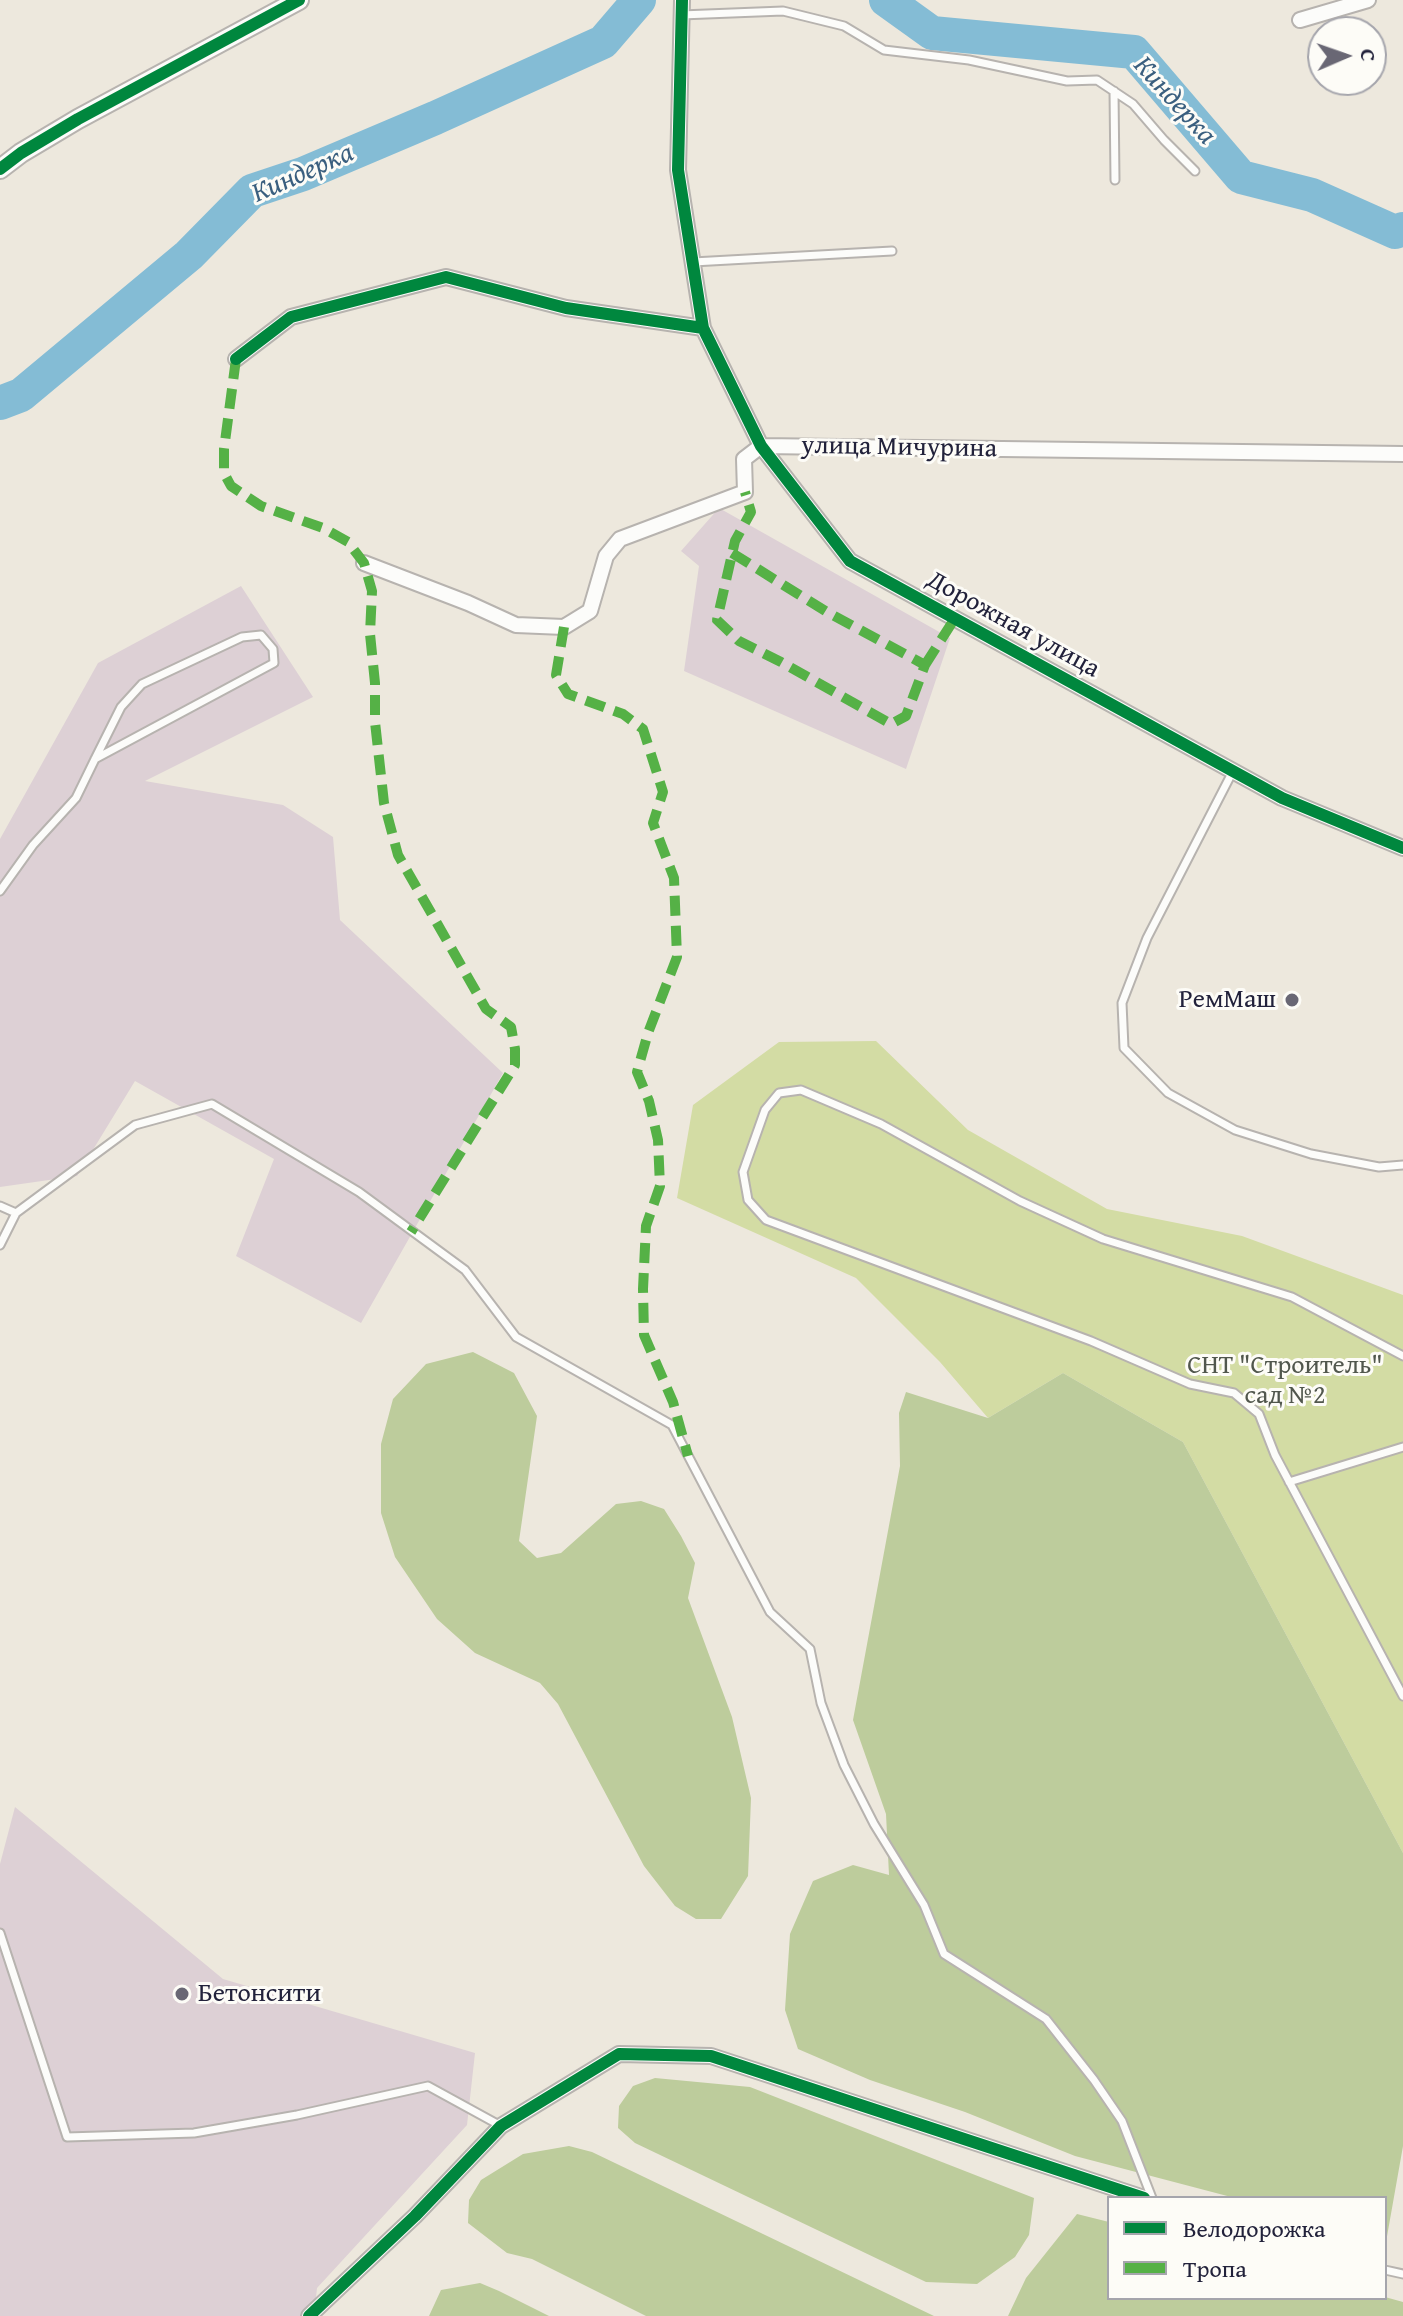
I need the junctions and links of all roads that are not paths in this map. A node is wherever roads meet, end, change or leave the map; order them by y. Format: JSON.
{"nodes":[{"id":1,"x":299,"y":0,"type":"edge"},
{"id":2,"x":1368,"y":0,"type":"edge"},
{"id":3,"x":681,"y":7,"type":"edge"},
{"id":4,"x":1300,"y":20,"type":"dead end"},
{"id":5,"x":1114,"y":91,"type":"junction"},
{"id":6,"x":0,"y":169,"type":"edge"},
{"id":7,"x":1195,"y":171,"type":"dead end"},
{"id":8,"x":1115,"y":180,"type":"dead end"},
{"id":9,"x":892,"y":251,"type":"dead end"},
{"id":10,"x":693,"y":262,"type":"junction"},
{"id":11,"x":703,"y":328,"type":"junction"},
{"id":12,"x":236,"y":359,"type":"dead end"},
{"id":13,"x":761,"y":446,"type":"junction"},
{"id":14,"x":1403,"y":454,"type":"edge"},
{"id":15,"x":364,"y":563,"type":"dead end"},
{"id":16,"x":95,"y":759,"type":"junction"},
{"id":17,"x":1233,"y":771,"type":"junction"},
{"id":18,"x":1403,"y":848,"type":"edge"},
{"id":19,"x":0,"y":891,"type":"edge"},
{"id":20,"x":1403,"y":1165,"type":"edge"},
{"id":21,"x":0,"y":1206,"type":"edge"},
{"id":22,"x":16,"y":1213,"type":"junction"},
{"id":23,"x":0,"y":1245,"type":"edge"},
{"id":24,"x":1403,"y":1356,"type":"edge"},
{"id":25,"x":1403,"y":1447,"type":"edge"},
{"id":26,"x":1289,"y":1482,"type":"junction"},
{"id":27,"x":1403,"y":1696,"type":"edge"},
{"id":28,"x":0,"y":1933,"type":"edge"},
{"id":29,"x":501,"y":2126,"type":"junction"},
{"id":30,"x":1138,"y":2196,"type":"edge"},
{"id":31,"x":1151,"y":2196,"type":"edge"},
{"id":32,"x":308,"y":2316,"type":"edge"}],
"edges":[{"from":1,"to":6,"type":"street"},
{"from":2,"to":4,"type":"street"},
{"from":3,"to":5,"type":"lane"},
{"from":3,"to":10,"type":"street","name":"Дорожная улица"},
{"from":5,"to":7,"type":"lane"},
{"from":5,"to":8,"type":"lane"},
{"from":9,"to":10,"type":"lane"},
{"from":10,"to":11,"type":"street","name":"Дорожная улица"},
{"from":11,"to":12,"type":"street"},
{"from":11,"to":13,"type":"street","name":"Дорожная улица"},
{"from":13,"to":14,"type":"street","name":"улица Мичурина"},
{"from":13,"to":15,"type":"street"},
{"from":13,"to":17,"type":"street","name":"Дорожная улица"},
{"from":16,"to":16,"type":"lane"},
{"from":16,"to":19,"type":"lane"},
{"from":17,"to":18,"type":"street","name":"Дорожная улица"},
{"from":17,"to":20,"type":"lane"},
{"from":21,"to":22,"type":"lane"},
{"from":22,"to":23,"type":"lane"},
{"from":22,"to":31,"type":"lane"},
{"from":24,"to":26,"type":"lane"},
{"from":25,"to":26,"type":"lane"},
{"from":26,"to":27,"type":"lane"},
{"from":28,"to":29,"type":"lane"},
{"from":29,"to":30,"type":"street"},
{"from":29,"to":32,"type":"street"}]}
